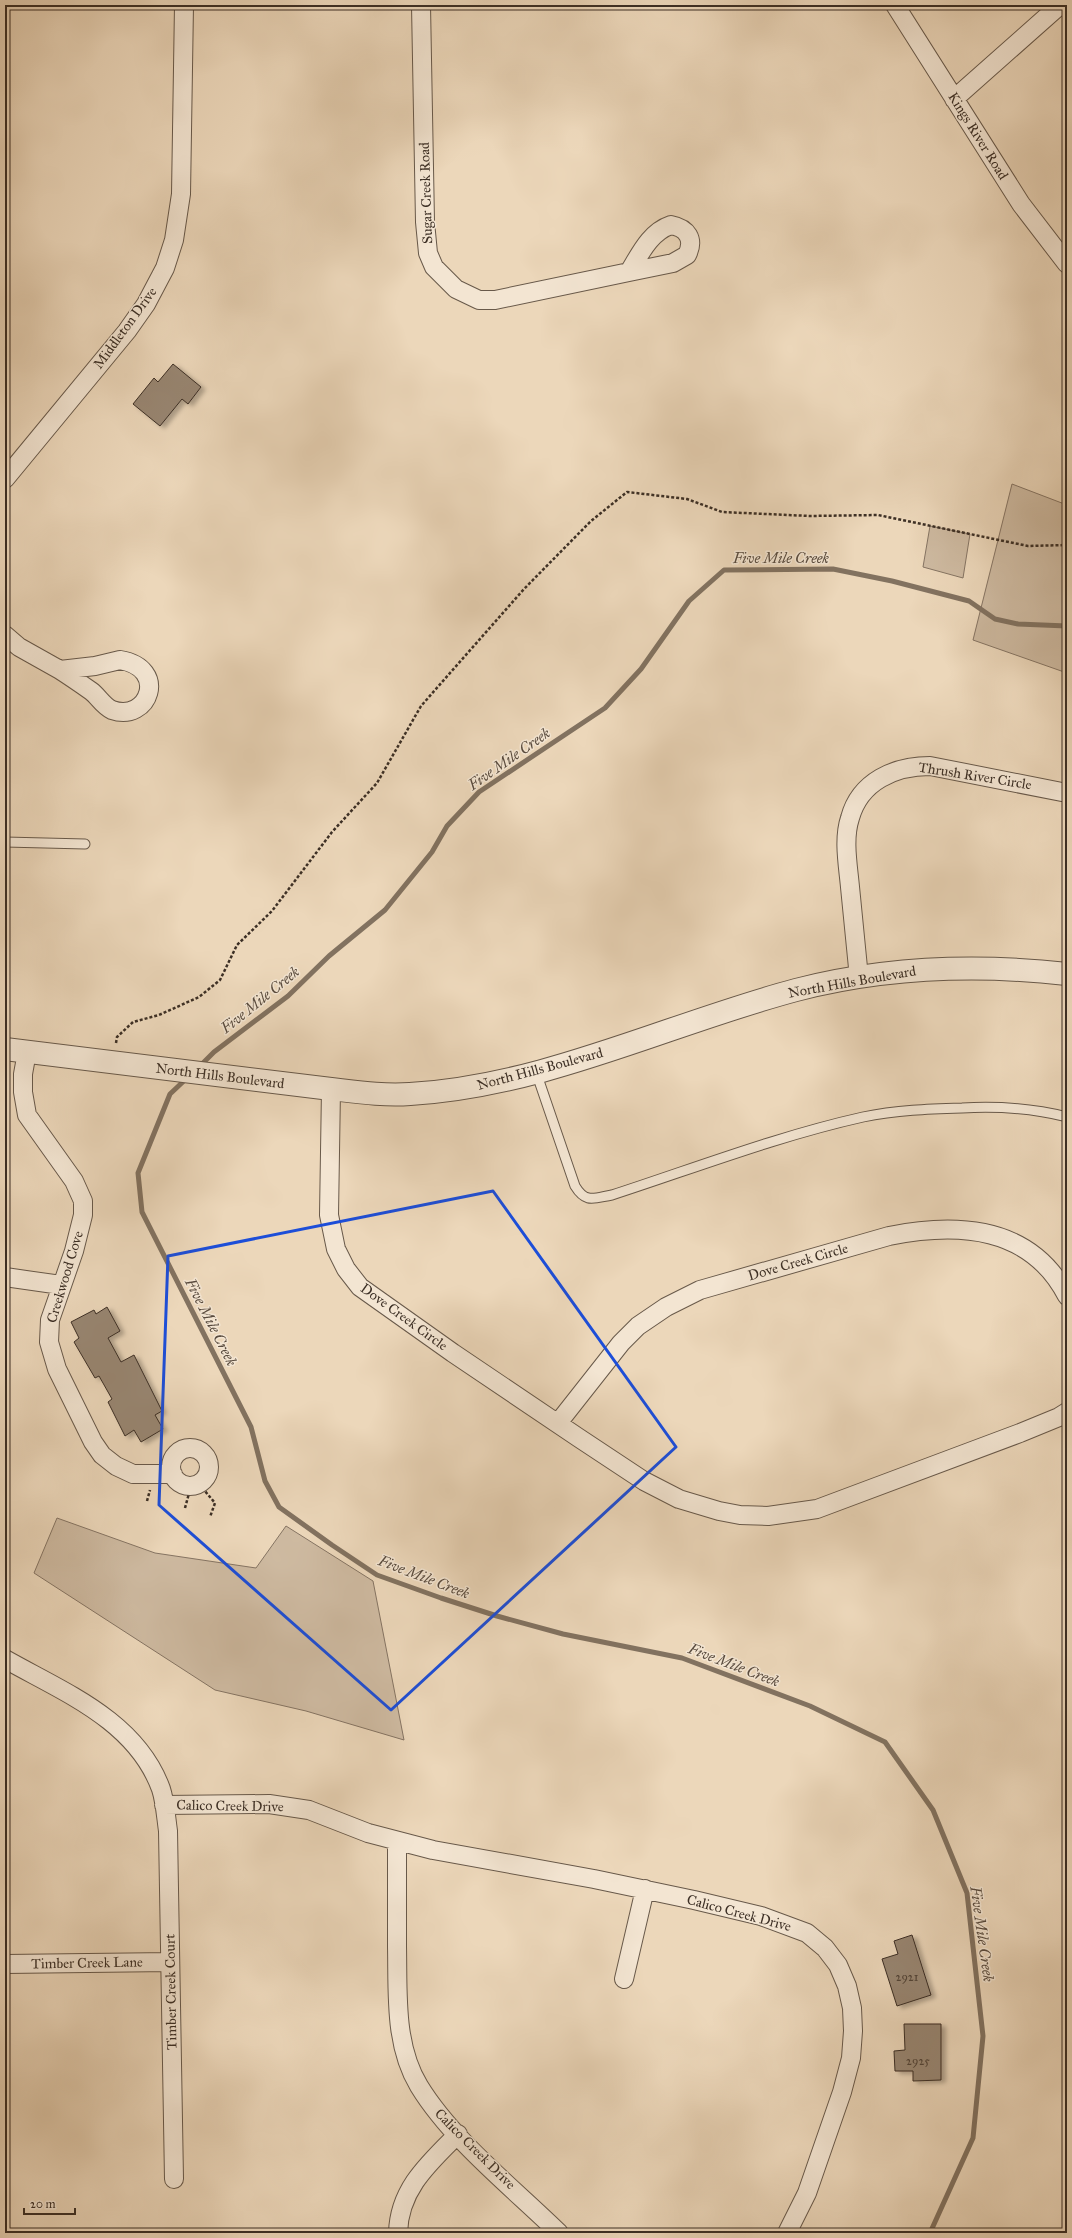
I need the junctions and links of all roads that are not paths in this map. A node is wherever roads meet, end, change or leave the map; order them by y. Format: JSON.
{"nodes":[{"id":1,"x":184,"y":5,"type":"edge"},
{"id":2,"x":421,"y":5,"type":"edge"},
{"id":3,"x":895,"y":5,"type":"edge"},
{"id":4,"x":1060,"y":5,"type":"edge"},
{"id":5,"x":954,"y":100,"type":"junction"},
{"id":6,"x":1067,"y":264,"type":"edge"},
{"id":7,"x":629,"y":272,"type":"dead end"},
{"id":8,"x":5,"y":479,"type":"edge"},
{"id":9,"x":5,"y":635,"type":"edge"},
{"id":10,"x":60,"y":670,"type":"dead end"},
{"id":11,"x":1067,"y":793,"type":"edge"},
{"id":12,"x":5,"y":842,"type":"edge"},
{"id":13,"x":85,"y":844,"type":"dead end"},
{"id":14,"x":1067,"y":974,"type":"edge"},
{"id":15,"x":859,"y":978,"type":"junction"},
{"id":16,"x":5,"y":1049,"type":"edge"},
{"id":17,"x":27,"y":1052,"type":"junction"},
{"id":18,"x":536,"y":1072,"type":"junction"},
{"id":19,"x":331,"y":1090,"type":"junction"},
{"id":20,"x":1067,"y":1117,"type":"edge"},
{"id":21,"x":5,"y":1277,"type":"edge"},
{"id":22,"x":61,"y":1285,"type":"junction"},
{"id":23,"x":1067,"y":1296,"type":"edge"},
{"id":24,"x":1067,"y":1412,"type":"edge"},
{"id":25,"x":558,"y":1423,"type":"junction"},
{"id":26,"x":173,"y":1474,"type":"junction"},
{"id":27,"x":5,"y":1659,"type":"edge"},
{"id":28,"x":164,"y":1805,"type":"junction"},
{"id":29,"x":397,"y":1841,"type":"junction"},
{"id":30,"x":645,"y":1889,"type":"junction"},
{"id":31,"x":170,"y":1962,"type":"junction"},
{"id":32,"x":5,"y":1964,"type":"edge"},
{"id":33,"x":624,"y":1979,"type":"dead end"},
{"id":34,"x":458,"y":2134,"type":"junction"},
{"id":35,"x":174,"y":2179,"type":"dead end"},
{"id":36,"x":398,"y":2233,"type":"edge"},
{"id":37,"x":558,"y":2233,"type":"edge"},
{"id":38,"x":787,"y":2233,"type":"edge"}],
"edges":[{"from":1,"to":8,"type":"street","name":"Middleton Drive"},
{"from":2,"to":7,"type":"street","name":"Sugar Creek Road"},
{"from":3,"to":5,"type":"street","name":"Kings River Road"},
{"from":4,"to":5,"type":"street"},
{"from":5,"to":6,"type":"street","name":"Kings River Road"},
{"from":9,"to":10,"type":"street"},
{"from":11,"to":15,"type":"street","name":"Thrush River Circle"},
{"from":12,"to":13,"type":"lane"},
{"from":14,"to":15,"type":"street","name":"North Hills Boulevard"},
{"from":15,"to":18,"type":"street","name":"North Hills Boulevard"},
{"from":16,"to":17,"type":"street","name":"North Hills Boulevard"},
{"from":17,"to":19,"type":"street","name":"North Hills Boulevard"},
{"from":17,"to":22,"type":"street","name":"Creekwood Cove"},
{"from":18,"to":19,"type":"street","name":"North Hills Boulevard"},
{"from":18,"to":20,"type":"lane"},
{"from":19,"to":25,"type":"street","name":"Dove Creek Circle"},
{"from":21,"to":22,"type":"street"},
{"from":22,"to":26,"type":"street","name":"Creekwood Cove"},
{"from":23,"to":25,"type":"street","name":"Dove Creek Circle"},
{"from":24,"to":25,"type":"street","name":"Dove Creek Circle"},
{"from":26,"to":26,"type":"street"},
{"from":27,"to":28,"type":"street","name":"Calico Creek Drive"},
{"from":28,"to":29,"type":"street","name":"Calico Creek Drive"},
{"from":28,"to":31,"type":"street","name":"Timber Creek Court"},
{"from":29,"to":30,"type":"street","name":"Calico Creek Drive"},
{"from":29,"to":34,"type":"street","name":"Calico Creek Drive"},
{"from":30,"to":33,"type":"street"},
{"from":30,"to":38,"type":"street","name":"Calico Creek Drive"},
{"from":31,"to":32,"type":"street","name":"Timber Creek Lane"},
{"from":31,"to":35,"type":"street","name":"Timber Creek Court"},
{"from":34,"to":36,"type":"street"},
{"from":34,"to":37,"type":"street","name":"Calico Creek Drive"}]}
